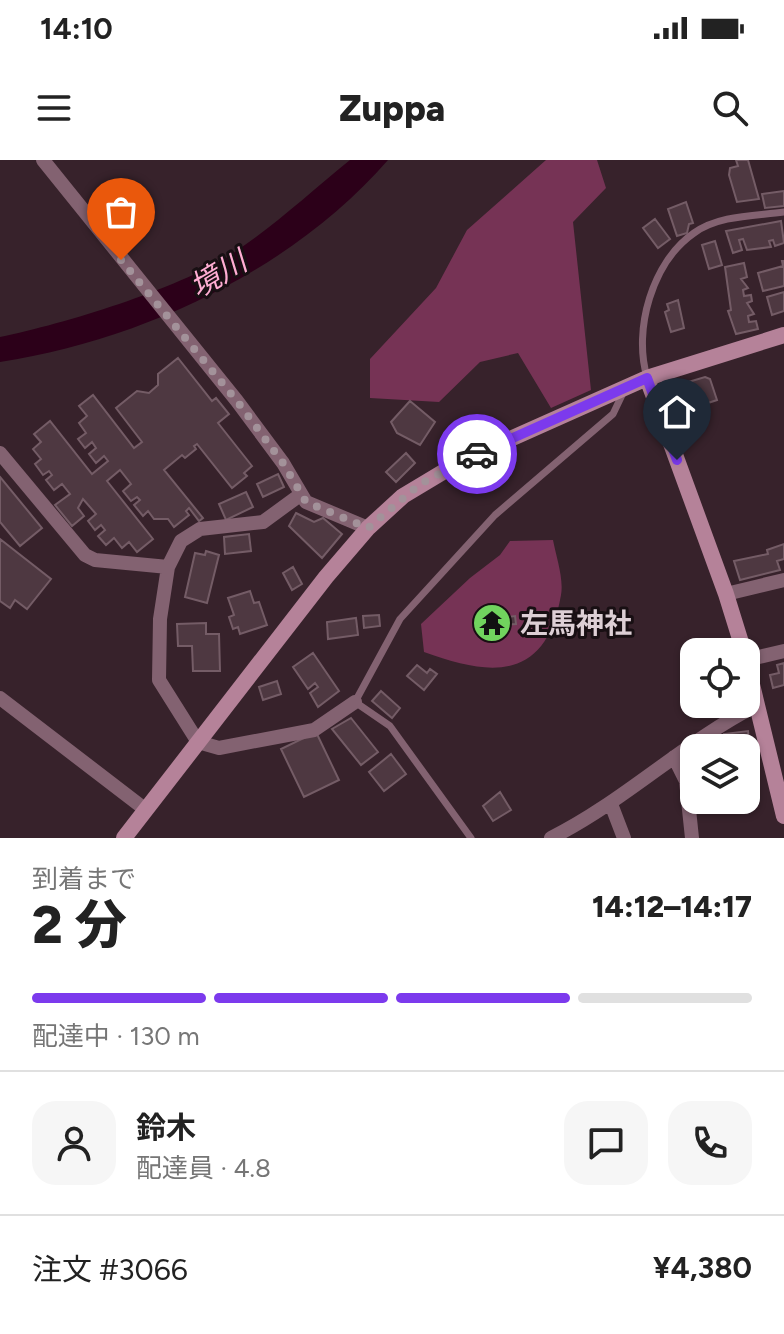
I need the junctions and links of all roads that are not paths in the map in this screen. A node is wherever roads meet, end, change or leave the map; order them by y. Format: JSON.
{"nodes":[{"id":1,"x":43,"y":160,"type":"edge"},
{"id":2,"x":784,"y":212,"type":"edge"},
{"id":3,"x":784,"y":335,"type":"edge"},
{"id":4,"x":647,"y":378,"type":"junction"},
{"id":5,"x":626,"y":387,"type":"junction"},
{"id":6,"x":0,"y":453,"type":"edge"},
{"id":7,"x":300,"y":495,"type":"junction"},
{"id":8,"x":368,"y":528,"type":"junction"},
{"id":9,"x":168,"y":567,"type":"junction"},
{"id":10,"x":784,"y":580,"type":"edge"},
{"id":11,"x":726,"y":594,"type":"junction"},
{"id":12,"x":740,"y":638,"type":"edge"},
{"id":13,"x":784,"y":651,"type":"edge"},
{"id":14,"x":760,"y":657,"type":"edge"},
{"id":15,"x":0,"y":698,"type":"edge"},
{"id":16,"x":355,"y":702,"type":"junction"},
{"id":17,"x":760,"y":717,"type":"edge"},
{"id":18,"x":732,"y":718,"type":"edge"},
{"id":19,"x":198,"y":742,"type":"junction"},
{"id":20,"x":674,"y":757,"type":"junction"},
{"id":21,"x":611,"y":804,"type":"junction"},
{"id":22,"x":146,"y":810,"type":"junction"},
{"id":23,"x":784,"y":816,"type":"edge"},
{"id":24,"x":124,"y":838,"type":"edge"},
{"id":25,"x":471,"y":838,"type":"edge"},
{"id":26,"x":551,"y":838,"type":"edge"},
{"id":27,"x":624,"y":838,"type":"edge"},
{"id":28,"x":692,"y":838,"type":"edge"}],
"edges":[{"from":1,"to":7,"type":"street"},
{"from":2,"to":4,"type":"lane"},
{"from":3,"to":4,"type":"street"},
{"from":4,"to":5,"type":"street"},
{"from":4,"to":11,"type":"street"},
{"from":5,"to":8,"type":"street"},
{"from":5,"to":16,"type":"lane"},
{"from":6,"to":9,"type":"street"},
{"from":7,"to":8,"type":"street"},
{"from":7,"to":9,"type":"street"},
{"from":8,"to":19,"type":"street"},
{"from":9,"to":19,"type":"street"},
{"from":10,"to":11,"type":"street"},
{"from":11,"to":12,"type":"street"},
{"from":13,"to":14,"type":"street"},
{"from":15,"to":22,"type":"street"},
{"from":16,"to":19,"type":"street"},
{"from":16,"to":25,"type":"lane"},
{"from":17,"to":23,"type":"street"},
{"from":18,"to":20,"type":"street"},
{"from":19,"to":22,"type":"street"},
{"from":20,"to":21,"type":"street"},
{"from":20,"to":28,"type":"street"},
{"from":21,"to":26,"type":"street"},
{"from":21,"to":27,"type":"street"},
{"from":22,"to":24,"type":"street"}]}
